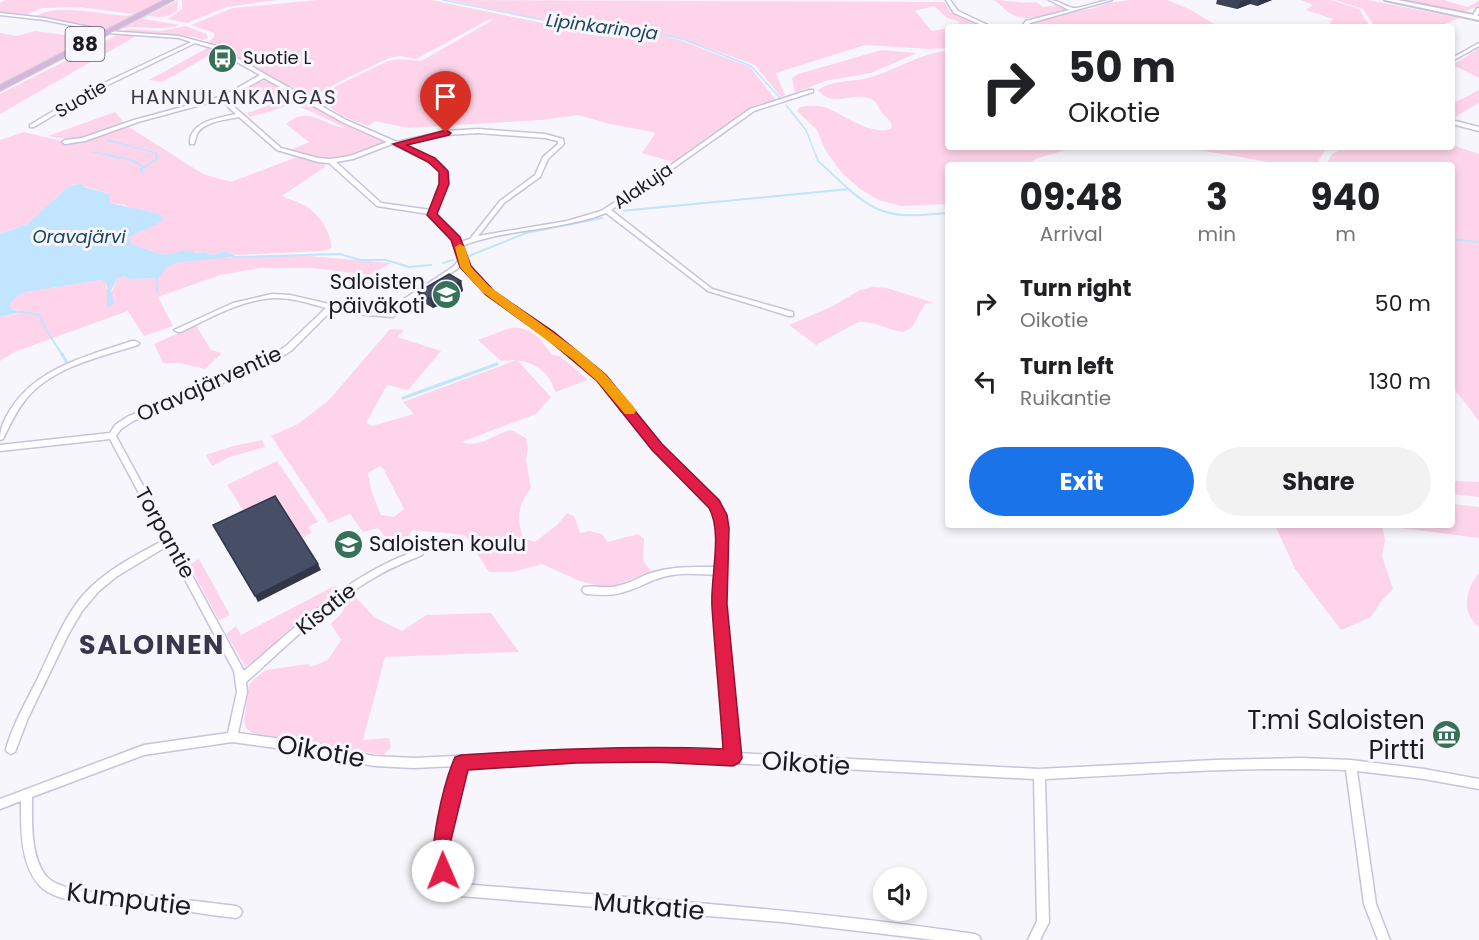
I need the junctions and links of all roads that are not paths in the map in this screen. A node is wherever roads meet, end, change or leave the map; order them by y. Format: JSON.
{"nodes":[{"id":1,"x":170,"y":0,"type":"edge"},
{"id":2,"x":948,"y":0,"type":"edge"},
{"id":3,"x":1051,"y":0,"type":"edge"},
{"id":4,"x":1388,"y":0,"type":"edge"},
{"id":5,"x":1109,"y":1,"type":"edge"},
{"id":6,"x":1479,"y":9,"type":"edge"},
{"id":7,"x":1074,"y":10,"type":"junction"},
{"id":8,"x":0,"y":14,"type":"edge"},
{"id":9,"x":1477,"y":17,"type":"edge"},
{"id":10,"x":983,"y":24,"type":"edge"},
{"id":11,"x":1026,"y":24,"type":"edge"},
{"id":12,"x":108,"y":32,"type":"junction"},
{"id":13,"x":196,"y":41,"type":"junction"},
{"id":14,"x":1479,"y":44,"type":"edge"},
{"id":15,"x":1455,"y":58,"type":"edge"},
{"id":16,"x":263,"y":76,"type":"junction"},
{"id":17,"x":0,"y":88,"type":"edge"},
{"id":18,"x":811,"y":91,"type":"dead end"},
{"id":19,"x":225,"y":97,"type":"junction"},
{"id":20,"x":240,"y":115,"type":"junction"},
{"id":21,"x":1455,"y":123,"type":"edge"},
{"id":22,"x":32,"y":126,"type":"dead end"},
{"id":23,"x":1479,"y":129,"type":"edge"},
{"id":24,"x":65,"y":142,"type":"dead end"},
{"id":25,"x":192,"y":143,"type":"dead end"},
{"id":26,"x":395,"y":143,"type":"junction"},
{"id":27,"x":331,"y":161,"type":"junction"},
{"id":28,"x":607,"y":210,"type":"junction"},
{"id":29,"x":432,"y":212,"type":"junction"},
{"id":30,"x":473,"y":238,"type":"junction"},
{"id":31,"x":459,"y":245,"type":"junction"},
{"id":32,"x":462,"y":260,"type":"junction"},
{"id":33,"x":332,"y":306,"type":"junction"},
{"id":34,"x":791,"y":314,"type":"dead end"},
{"id":35,"x":178,"y":330,"type":"dead end"},
{"id":36,"x":135,"y":343,"type":"dead end"},
{"id":37,"x":112,"y":436,"type":"junction"},
{"id":38,"x":0,"y":437,"type":"edge"},
{"id":39,"x":0,"y":448,"type":"edge"},
{"id":40,"x":169,"y":541,"type":"junction"},
{"id":41,"x":419,"y":553,"type":"dead end"},
{"id":42,"x":719,"y":571,"type":"junction"},
{"id":43,"x":587,"y":590,"type":"dead end"},
{"id":44,"x":241,"y":680,"type":"junction"},
{"id":45,"x":232,"y":737,"type":"junction"},
{"id":46,"x":11,"y":749,"type":"dead end"},
{"id":47,"x":733,"y":758,"type":"junction"},
{"id":48,"x":461,"y":763,"type":"junction"},
{"id":49,"x":1351,"y":765,"type":"junction"},
{"id":50,"x":1039,"y":774,"type":"junction"},
{"id":51,"x":1479,"y":784,"type":"edge"},
{"id":52,"x":27,"y":793,"type":"junction"},
{"id":53,"x":0,"y":804,"type":"edge"},
{"id":54,"x":236,"y":912,"type":"dead end"},
{"id":55,"x":975,"y":940,"type":"edge"},
{"id":56,"x":1034,"y":940,"type":"edge"},
{"id":57,"x":1384,"y":940,"type":"edge"}],
"edges":[{"from":1,"to":12,"type":"main road","number":"88"},
{"from":2,"to":10,"type":"street"},
{"from":3,"to":7,"type":"street"},
{"from":4,"to":9,"type":"street"},
{"from":5,"to":7,"type":"street"},
{"from":6,"to":9,"type":"street"},
{"from":7,"to":11,"type":"street"},
{"from":8,"to":12,"type":"street"},
{"from":12,"to":13,"type":"street"},
{"from":12,"to":17,"type":"main road","number":"88"},
{"from":13,"to":16,"type":"street"},
{"from":13,"to":22,"type":"street","name":"Suotie"},
{"from":14,"to":15,"type":"street"},
{"from":16,"to":19,"type":"street"},
{"from":16,"to":26,"type":"street"},
{"from":18,"to":28,"type":"street","name":"Alakuja"},
{"from":19,"to":20,"type":"street"},
{"from":19,"to":24,"type":"street"},
{"from":20,"to":25,"type":"street"},
{"from":20,"to":27,"type":"street"},
{"from":21,"to":23,"type":"street"},
{"from":26,"to":27,"type":"street"},
{"from":26,"to":29,"type":"street"},
{"from":26,"to":30,"type":"street"},
{"from":27,"to":29,"type":"street"},
{"from":28,"to":30,"type":"street","name":"Alakuja"},
{"from":28,"to":34,"type":"street"},
{"from":29,"to":31,"type":"street"},
{"from":30,"to":31,"type":"street","name":"Alakuja"},
{"from":31,"to":32,"type":"street"},
{"from":32,"to":33,"type":"street"},
{"from":32,"to":42,"type":"street"},
{"from":33,"to":35,"type":"street"},
{"from":33,"to":37,"type":"street","name":"Oravajärventie"},
{"from":36,"to":38,"type":"street"},
{"from":37,"to":39,"type":"street"},
{"from":37,"to":40,"type":"street","name":"Torpantie"},
{"from":40,"to":44,"type":"street","name":"Torpantie"},
{"from":40,"to":46,"type":"street"},
{"from":41,"to":44,"type":"street","name":"Kisatie"},
{"from":42,"to":43,"type":"street"},
{"from":42,"to":47,"type":"street"},
{"from":44,"to":45,"type":"street","name":"Torpantie"},
{"from":45,"to":48,"type":"street","name":"Oikotie"},
{"from":45,"to":52,"type":"street","name":"Oikotie"},
{"from":47,"to":48,"type":"street","name":"Oikotie"},
{"from":47,"to":50,"type":"street","name":"Oikotie"},
{"from":48,"to":55,"type":"street","name":"Mutkatie"},
{"from":49,"to":50,"type":"street","name":"Oikotie"},
{"from":49,"to":51,"type":"street","name":"Oikotie"},
{"from":49,"to":57,"type":"street"},
{"from":50,"to":56,"type":"street"},
{"from":52,"to":53,"type":"street","name":"Oikotie"},
{"from":52,"to":54,"type":"street","name":"Kumputie"}]}
